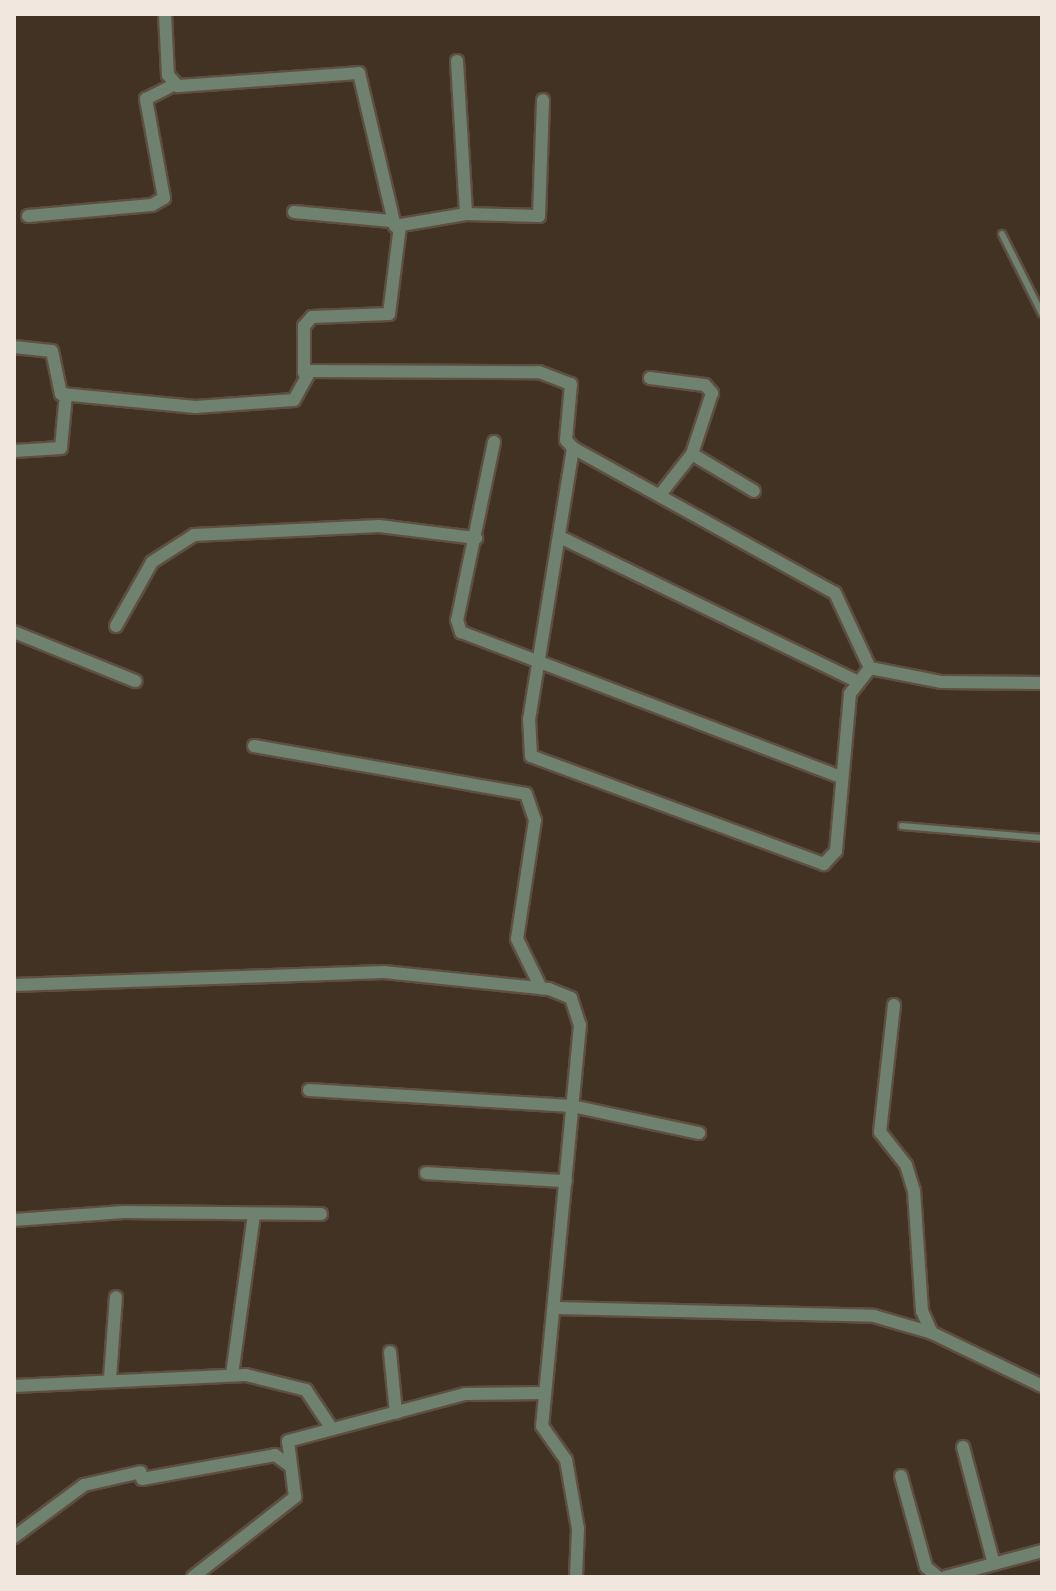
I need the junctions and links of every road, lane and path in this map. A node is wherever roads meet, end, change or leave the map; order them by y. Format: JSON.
{"nodes":[{"id":1,"x":165,"y":14,"type":"edge"},
{"id":2,"x":457,"y":61,"type":"dead end"},
{"id":3,"x":175,"y":84,"type":"junction"},
{"id":4,"x":543,"y":100,"type":"dead end"},
{"id":5,"x":294,"y":212,"type":"dead end"},
{"id":6,"x":466,"y":214,"type":"junction"},
{"id":7,"x":28,"y":216,"type":"dead end"},
{"id":8,"x":396,"y":224,"type":"junction"},
{"id":9,"x":1002,"y":234,"type":"dead end"},
{"id":10,"x":1042,"y":314,"type":"edge"},
{"id":11,"x":14,"y":347,"type":"edge"},
{"id":12,"x":304,"y":373,"type":"junction"},
{"id":13,"x":650,"y":378,"type":"dead end"},
{"id":14,"x":66,"y":394,"type":"junction"},
{"id":15,"x":494,"y":442,"type":"dead end"},
{"id":16,"x":573,"y":448,"type":"junction"},
{"id":17,"x":14,"y":451,"type":"edge"},
{"id":18,"x":692,"y":454,"type":"junction"},
{"id":19,"x":754,"y":491,"type":"dead end"},
{"id":20,"x":659,"y":496,"type":"junction"},
{"id":21,"x":476,"y":538,"type":"junction"},
{"id":22,"x":564,"y":539,"type":"junction"},
{"id":23,"x":116,"y":626,"type":"dead end"},
{"id":24,"x":14,"y":632,"type":"edge"},
{"id":25,"x":544,"y":662,"type":"junction"},
{"id":26,"x":870,"y":668,"type":"junction"},
{"id":27,"x":855,"y":680,"type":"junction"},
{"id":28,"x":135,"y":681,"type":"dead end"},
{"id":29,"x":1042,"y":683,"type":"edge"},
{"id":30,"x":254,"y":746,"type":"dead end"},
{"id":31,"x":840,"y":777,"type":"junction"},
{"id":32,"x":902,"y":826,"type":"dead end"},
{"id":33,"x":1042,"y":838,"type":"edge"},
{"id":34,"x":14,"y":985,"type":"edge"},
{"id":35,"x":541,"y":988,"type":"junction"},
{"id":36,"x":894,"y":1005,"type":"dead end"},
{"id":37,"x":309,"y":1090,"type":"dead end"},
{"id":38,"x":572,"y":1106,"type":"junction"},
{"id":39,"x":699,"y":1133,"type":"dead end"},
{"id":40,"x":426,"y":1173,"type":"dead end"},
{"id":41,"x":566,"y":1181,"type":"junction"},
{"id":42,"x":254,"y":1214,"type":"junction"},
{"id":43,"x":321,"y":1214,"type":"dead end"},
{"id":44,"x":14,"y":1220,"type":"edge"},
{"id":45,"x":116,"y":1297,"type":"dead end"},
{"id":46,"x":557,"y":1308,"type":"junction"},
{"id":47,"x":932,"y":1333,"type":"junction"},
{"id":48,"x":390,"y":1352,"type":"dead end"},
{"id":49,"x":232,"y":1375,"type":"junction"},
{"id":50,"x":110,"y":1378,"type":"junction"},
{"id":51,"x":14,"y":1386,"type":"edge"},
{"id":52,"x":1042,"y":1386,"type":"edge"},
{"id":53,"x":544,"y":1393,"type":"junction"},
{"id":54,"x":396,"y":1413,"type":"junction"},
{"id":55,"x":332,"y":1429,"type":"junction"},
{"id":56,"x":963,"y":1447,"type":"dead end"},
{"id":57,"x":290,"y":1466,"type":"junction"},
{"id":58,"x":901,"y":1476,"type":"dead end"},
{"id":59,"x":14,"y":1537,"type":"edge"},
{"id":60,"x":1042,"y":1551,"type":"edge"},
{"id":61,"x":994,"y":1564,"type":"junction"},
{"id":62,"x":193,"y":1577,"type":"edge"},
{"id":63,"x":576,"y":1577,"type":"edge"},
{"id":64,"x":938,"y":1577,"type":"edge"},
{"id":65,"x":945,"y":1577,"type":"edge"}],
"edges":[{"from":1,"to":3,"type":"street"},
{"from":2,"to":6,"type":"street"},
{"from":3,"to":7,"type":"street"},
{"from":3,"to":8,"type":"street"},
{"from":4,"to":6,"type":"street"},
{"from":5,"to":8,"type":"street"},
{"from":6,"to":8,"type":"street"},
{"from":8,"to":12,"type":"street"},
{"from":9,"to":10,"type":"lane"},
{"from":11,"to":14,"type":"street"},
{"from":12,"to":14,"type":"street"},
{"from":12,"to":16,"type":"street"},
{"from":13,"to":18,"type":"street"},
{"from":14,"to":17,"type":"street"},
{"from":15,"to":21,"type":"street"},
{"from":16,"to":20,"type":"street"},
{"from":16,"to":22,"type":"street"},
{"from":18,"to":19,"type":"street"},
{"from":18,"to":20,"type":"street"},
{"from":20,"to":26,"type":"street"},
{"from":21,"to":23,"type":"street"},
{"from":21,"to":25,"type":"street"},
{"from":22,"to":25,"type":"street"},
{"from":22,"to":27,"type":"street"},
{"from":24,"to":28,"type":"street"},
{"from":25,"to":31,"type":"street"},
{"from":25,"to":31,"type":"street"},
{"from":26,"to":27,"type":"street"},
{"from":26,"to":29,"type":"street"},
{"from":27,"to":31,"type":"street"},
{"from":30,"to":35,"type":"street"},
{"from":32,"to":33,"type":"lane"},
{"from":34,"to":35,"type":"street"},
{"from":35,"to":38,"type":"street"},
{"from":36,"to":47,"type":"street"},
{"from":37,"to":38,"type":"street"},
{"from":38,"to":39,"type":"street"},
{"from":38,"to":41,"type":"street"},
{"from":40,"to":41,"type":"street"},
{"from":41,"to":46,"type":"street"},
{"from":42,"to":43,"type":"street"},
{"from":42,"to":44,"type":"street"},
{"from":42,"to":49,"type":"street"},
{"from":45,"to":50,"type":"street"},
{"from":46,"to":47,"type":"street"},
{"from":46,"to":53,"type":"street"},
{"from":47,"to":52,"type":"street"},
{"from":48,"to":54,"type":"street"},
{"from":49,"to":50,"type":"street"},
{"from":49,"to":55,"type":"street"},
{"from":50,"to":51,"type":"street"},
{"from":53,"to":54,"type":"street"},
{"from":53,"to":63,"type":"street"},
{"from":54,"to":55,"type":"street"},
{"from":55,"to":57,"type":"street"},
{"from":56,"to":61,"type":"street"},
{"from":57,"to":59,"type":"street"},
{"from":57,"to":62,"type":"street"},
{"from":58,"to":64,"type":"street"},
{"from":60,"to":61,"type":"street"},
{"from":61,"to":65,"type":"street"}]}
